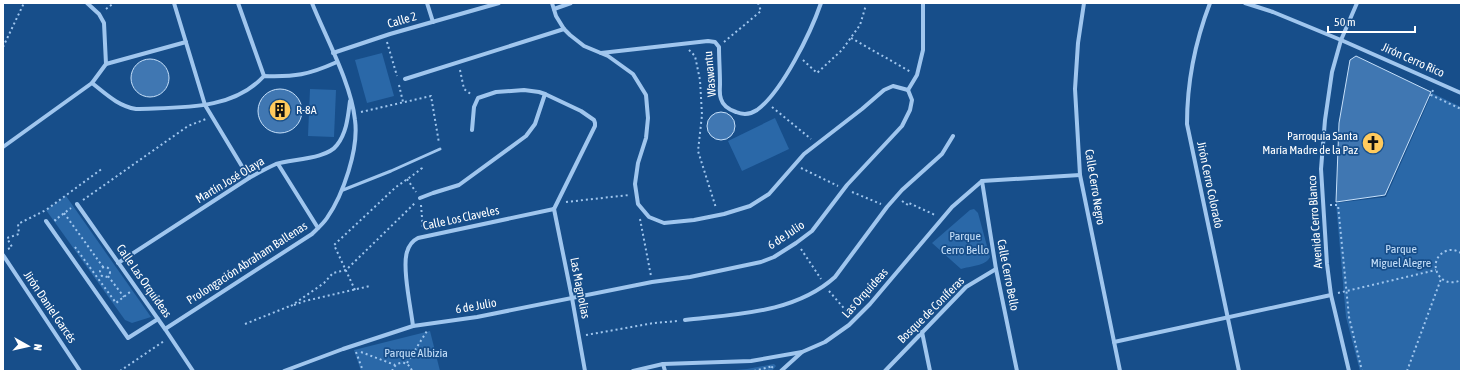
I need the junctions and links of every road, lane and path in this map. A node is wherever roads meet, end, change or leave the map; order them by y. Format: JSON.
{"nodes":[{"id":1,"x":24,"y":3,"type":"edge"},
{"id":2,"x":87,"y":3,"type":"edge"},
{"id":3,"x":114,"y":3,"type":"edge"},
{"id":4,"x":174,"y":3,"type":"edge"},
{"id":5,"x":238,"y":3,"type":"edge"},
{"id":6,"x":312,"y":3,"type":"edge"},
{"id":7,"x":427,"y":3,"type":"edge"},
{"id":8,"x":499,"y":3,"type":"edge"},
{"id":9,"x":552,"y":3,"type":"edge"},
{"id":10,"x":571,"y":3,"type":"edge"},
{"id":11,"x":758,"y":3,"type":"edge"},
{"id":12,"x":821,"y":3,"type":"edge"},
{"id":13,"x":923,"y":3,"type":"edge"},
{"id":14,"x":1084,"y":3,"type":"edge"},
{"id":15,"x":1210,"y":3,"type":"edge"},
{"id":16,"x":1245,"y":3,"type":"edge"},
{"id":17,"x":1357,"y":3,"type":"edge"},
{"id":18,"x":866,"y":5,"type":"dead end"},
{"id":19,"x":554,"y":9,"type":"junction"},
{"id":20,"x":99,"y":14,"type":"junction"},
{"id":21,"x":433,"y":22,"type":"junction"},
{"id":22,"x":564,"y":29,"type":"junction"},
{"id":23,"x":385,"y":35,"type":"junction"},
{"id":24,"x":850,"y":38,"type":"junction"},
{"id":25,"x":1341,"y":40,"type":"junction"},
{"id":26,"x":186,"y":42,"type":"junction"},
{"id":27,"x":678,"y":44,"type":"junction"},
{"id":28,"x":3,"y":47,"type":"edge"},
{"id":29,"x":719,"y":47,"type":"junction"},
{"id":30,"x":333,"y":53,"type":"junction"},
{"id":31,"x":601,"y":53,"type":"junction"},
{"id":32,"x":796,"y":55,"type":"junction"},
{"id":33,"x":337,"y":62,"type":"junction"},
{"id":34,"x":458,"y":63,"type":"junction"},
{"id":35,"x":106,"y":64,"type":"junction"},
{"id":36,"x":917,"y":75,"type":"junction"},
{"id":37,"x":264,"y":76,"type":"junction"},
{"id":38,"x":405,"y":79,"type":"dead end"},
{"id":39,"x":1437,"y":81,"type":"junction"},
{"id":40,"x":92,"y":83,"type":"junction"},
{"id":41,"x":908,"y":90,"type":"junction"},
{"id":42,"x":1461,"y":93,"type":"edge"},
{"id":43,"x":545,"y":94,"type":"junction"},
{"id":44,"x":350,"y":97,"type":"junction"},
{"id":45,"x":478,"y":98,"type":"junction"},
{"id":46,"x":403,"y":102,"type":"junction"},
{"id":47,"x":765,"y":102,"type":"junction"},
{"id":48,"x":205,"y":105,"type":"junction"},
{"id":49,"x":1461,"y":109,"type":"edge"},
{"id":50,"x":354,"y":113,"type":"junction"},
{"id":51,"x":212,"y":117,"type":"junction"},
{"id":52,"x":472,"y":130,"type":"dead end"},
{"id":53,"x":954,"y":136,"type":"dead end"},
{"id":54,"x":817,"y":144,"type":"junction"},
{"id":55,"x":3,"y":146,"type":"edge"},
{"id":56,"x":440,"y":149,"type":"joint"},
{"id":57,"x":421,"y":158,"type":"junction"},
{"id":58,"x":278,"y":164,"type":"junction"},
{"id":59,"x":103,"y":168,"type":"dead end"},
{"id":60,"x":1080,"y":175,"type":"junction"},
{"id":61,"x":249,"y":178,"type":"junction"},
{"id":62,"x":407,"y":179,"type":"junction"},
{"id":63,"x":982,"y":181,"type":"junction"},
{"id":64,"x":342,"y":190,"type":"junction"},
{"id":65,"x":637,"y":194,"type":"junction"},
{"id":66,"x":896,"y":197,"type":"junction"},
{"id":67,"x":420,"y":198,"type":"junction"},
{"id":68,"x":77,"y":204,"type":"junction"},
{"id":69,"x":557,"y":204,"type":"junction"},
{"id":70,"x":638,"y":204,"type":"junction"},
{"id":71,"x":1323,"y":206,"type":"junction"},
{"id":72,"x":554,"y":209,"type":"junction"},
{"id":73,"x":64,"y":213,"type":"junction"},
{"id":74,"x":719,"y":215,"type":"junction"},
{"id":75,"x":942,"y":219,"type":"junction"},
{"id":76,"x":46,"y":221,"type":"dead end"},
{"id":77,"x":60,"y":226,"type":"dead end"},
{"id":78,"x":318,"y":228,"type":"junction"},
{"id":79,"x":423,"y":237,"type":"junction"},
{"id":80,"x":74,"y":245,"type":"dead end"},
{"id":81,"x":3,"y":253,"type":"edge"},
{"id":82,"x":1461,"y":253,"type":"edge"},
{"id":83,"x":118,"y":263,"type":"junction"},
{"id":84,"x":102,"y":267,"type":"junction"},
{"id":85,"x":996,"y":269,"type":"junction"},
{"id":86,"x":346,"y":270,"type":"junction"},
{"id":87,"x":1436,"y":270,"type":"junction"},
{"id":88,"x":108,"y":276,"type":"junction"},
{"id":89,"x":1442,"y":279,"type":"junction"},
{"id":90,"x":1461,"y":280,"type":"edge"},
{"id":91,"x":652,"y":282,"type":"junction"},
{"id":92,"x":370,"y":286,"type":"dead end"},
{"id":93,"x":136,"y":287,"type":"junction"},
{"id":94,"x":354,"y":290,"type":"junction"},
{"id":95,"x":1346,"y":291,"type":"junction"},
{"id":96,"x":1331,"y":295,"type":"junction"},
{"id":97,"x":124,"y":297,"type":"junction"},
{"id":98,"x":572,"y":298,"type":"junction"},
{"id":99,"x":291,"y":306,"type":"junction"},
{"id":100,"x":1228,"y":317,"type":"junction"},
{"id":101,"x":158,"y":319,"type":"junction"},
{"id":102,"x":685,"y":320,"type":"joint"},
{"id":103,"x":432,"y":323,"type":"junction"},
{"id":104,"x":245,"y":324,"type":"dead end"},
{"id":105,"x":413,"y":326,"type":"junction"},
{"id":106,"x":165,"y":329,"type":"junction"},
{"id":107,"x":922,"y":332,"type":"junction"},
{"id":108,"x":170,"y":336,"type":"junction"},
{"id":109,"x":579,"y":336,"type":"junction"},
{"id":110,"x":1114,"y":342,"type":"junction"},
{"id":111,"x":802,"y":352,"type":"junction"},
{"id":112,"x":407,"y":363,"type":"junction"},
{"id":113,"x":663,"y":364,"type":"junction"},
{"id":114,"x":395,"y":365,"type":"junction"},
{"id":115,"x":80,"y":371,"type":"edge"},
{"id":116,"x":120,"y":371,"type":"edge"},
{"id":117,"x":193,"y":371,"type":"edge"},
{"id":118,"x":284,"y":371,"type":"edge"},
{"id":119,"x":363,"y":371,"type":"edge"},
{"id":120,"x":392,"y":371,"type":"edge"},
{"id":121,"x":412,"y":371,"type":"edge"},
{"id":122,"x":586,"y":371,"type":"edge"},
{"id":123,"x":633,"y":371,"type":"edge"},
{"id":124,"x":665,"y":371,"type":"edge"},
{"id":125,"x":754,"y":371,"type":"edge"},
{"id":126,"x":769,"y":371,"type":"edge"},
{"id":127,"x":781,"y":371,"type":"edge"},
{"id":128,"x":884,"y":371,"type":"edge"},
{"id":129,"x":930,"y":371,"type":"edge"},
{"id":130,"x":1017,"y":371,"type":"edge"},
{"id":131,"x":1120,"y":371,"type":"edge"},
{"id":132,"x":1239,"y":371,"type":"edge"},
{"id":133,"x":1349,"y":371,"type":"edge"},
{"id":134,"x":1362,"y":371,"type":"edge"},
{"id":135,"x":1407,"y":371,"type":"edge"}],
"edges":[{"from":1,"to":28,"type":"path"},
{"from":2,"to":20,"type":"street"},
{"from":3,"to":20,"type":"path"},
{"from":4,"to":26,"type":"street"},
{"from":5,"to":37,"type":"street"},
{"from":6,"to":30,"type":"street","name":"Prolongación Abraham Ballenas"},
{"from":7,"to":21,"type":"street"},
{"from":8,"to":21,"type":"street","name":"Calle 2"},
{"from":9,"to":19,"type":"street"},
{"from":10,"to":19,"type":"street"},
{"from":11,"to":29,"type":"path"},
{"from":12,"to":32,"type":"street","name":"Waswantu"},
{"from":13,"to":36,"type":"street"},
{"from":14,"to":60,"type":"street","name":"Calle Cerro Negro"},
{"from":15,"to":100,"type":"street","name":"Jirón Cerro Colorado"},
{"from":16,"to":25,"type":"street","name":"Jirón Cerro Rico"},
{"from":17,"to":25,"type":"street","name":"Avenida Cerro Blanco"},
{"from":18,"to":24,"type":"path"},
{"from":19,"to":22,"type":"street"},
{"from":20,"to":35,"type":"street"},
{"from":21,"to":23,"type":"street","name":"Calle 2"},
{"from":22,"to":31,"type":"street"},
{"from":22,"to":34,"type":"street"},
{"from":23,"to":30,"type":"street","name":"Calle 2"},
{"from":23,"to":46,"type":"path"},
{"from":24,"to":32,"type":"path"},
{"from":24,"to":36,"type":"path"},
{"from":25,"to":39,"type":"street","name":"Jirón Cerro Rico"},
{"from":25,"to":71,"type":"street","name":"Avenida Cerro Blanco"},
{"from":26,"to":35,"type":"street"},
{"from":26,"to":48,"type":"street"},
{"from":27,"to":29,"type":"street","name":"Waswantu"},
{"from":27,"to":31,"type":"street","name":"Waswantu"},
{"from":27,"to":74,"type":"path"},
{"from":29,"to":47,"type":"street","name":"Waswantu"},
{"from":30,"to":33,"type":"street","name":"Prolongación Abraham Ballenas"},
{"from":31,"to":65,"type":"street"},
{"from":32,"to":47,"type":"street","name":"Waswantu"},
{"from":33,"to":37,"type":"street"},
{"from":33,"to":44,"type":"street","name":"Prolongación Abraham Ballenas"},
{"from":34,"to":38,"type":"street"},
{"from":34,"to":45,"type":"path"},
{"from":35,"to":40,"type":"street"},
{"from":36,"to":41,"type":"street"},
{"from":37,"to":48,"type":"street"},
{"from":39,"to":42,"type":"street","name":"Jirón Cerro Rico"},
{"from":39,"to":49,"type":"path"},
{"from":40,"to":48,"type":"street"},
{"from":40,"to":55,"type":"street"},
{"from":41,"to":54,"type":"street"},
{"from":41,"to":91,"type":"street","name":"6 de Julio"},
{"from":43,"to":45,"type":"street"},
{"from":43,"to":67,"type":"street"},
{"from":43,"to":69,"type":"street"},
{"from":44,"to":50,"type":"street","name":"Prolongación Abraham Ballenas"},
{"from":44,"to":58,"type":"street","name":"Martín José Olaya"},
{"from":45,"to":52,"type":"street"},
{"from":46,"to":50,"type":"path"},
{"from":46,"to":56,"type":"path"},
{"from":47,"to":54,"type":"path"},
{"from":48,"to":51,"type":"street"},
{"from":50,"to":64,"type":"street","name":"Prolongación Abraham Ballenas"},
{"from":51,"to":61,"type":"street"},
{"from":51,"to":68,"type":"path"},
{"from":53,"to":66,"type":"street"},
{"from":54,"to":74,"type":"street"},
{"from":56,"to":57,"type":"lane"},
{"from":57,"to":62,"type":"path"},
{"from":57,"to":64,"type":"lane"},
{"from":58,"to":61,"type":"street","name":"Martín José Olaya"},
{"from":58,"to":78,"type":"street"},
{"from":59,"to":81,"type":"path"},
{"from":60,"to":63,"type":"street"},
{"from":60,"to":110,"type":"street","name":"Calle Cerro Negro"},
{"from":61,"to":83,"type":"street","name":"Martín José Olaya"},
{"from":62,"to":67,"type":"path"},
{"from":62,"to":86,"type":"path"},
{"from":63,"to":75,"type":"street","name":"Las Orquídeas"},
{"from":63,"to":85,"type":"street","name":"Calle Cerro Bello"},
{"from":64,"to":78,"type":"street","name":"Prolongación Abraham Ballenas"},
{"from":65,"to":69,"type":"path"},
{"from":65,"to":70,"type":"street"},
{"from":66,"to":75,"type":"path"},
{"from":66,"to":102,"type":"street"},
{"from":67,"to":79,"type":"path"},
{"from":67,"to":86,"type":"path"},
{"from":68,"to":73,"type":"path"},
{"from":68,"to":83,"type":"street","name":"Calle Las Orquídeas"},
{"from":69,"to":72,"type":"street"},
{"from":70,"to":74,"type":"street"},
{"from":70,"to":91,"type":"path"},
{"from":71,"to":95,"type":"path"},
{"from":71,"to":96,"type":"street","name":"Avenida Cerro Blanco"},
{"from":72,"to":79,"type":"street","name":"Calle Los Claveles"},
{"from":72,"to":98,"type":"street","name":"Las Magnolias"},
{"from":73,"to":77,"type":"path"},
{"from":73,"to":84,"type":"path"},
{"from":75,"to":111,"type":"street","name":"Las Orquídeas"},
{"from":76,"to":101,"type":"street"},
{"from":78,"to":106,"type":"street","name":"Prolongación Abraham Ballenas"},
{"from":79,"to":105,"type":"street","name":"Calle Los Claveles"},
{"from":80,"to":97,"type":"path"},
{"from":81,"to":115,"type":"street","name":"Jirón Daniel Garcés"},
{"from":82,"to":87,"type":"path"},
{"from":83,"to":93,"type":"street","name":"Calle Las Orquídeas"},
{"from":84,"to":88,"type":"path"},
{"from":84,"to":88,"type":"path"},
{"from":85,"to":107,"type":"street","name":"Bosque de Coníferas"},
{"from":85,"to":130,"type":"street","name":"Calle Cerro Bello"},
{"from":86,"to":94,"type":"path"},
{"from":86,"to":99,"type":"path"},
{"from":87,"to":89,"type":"path"},
{"from":87,"to":95,"type":"path"},
{"from":88,"to":97,"type":"path"},
{"from":89,"to":90,"type":"path"},
{"from":89,"to":135,"type":"path"},
{"from":91,"to":98,"type":"street","name":"6 de Julio"},
{"from":92,"to":94,"type":"path"},
{"from":93,"to":97,"type":"path"},
{"from":93,"to":101,"type":"street","name":"Calle Las Orquídeas"},
{"from":94,"to":99,"type":"path"},
{"from":95,"to":96,"type":"path"},
{"from":95,"to":134,"type":"path"},
{"from":96,"to":100,"type":"street"},
{"from":96,"to":133,"type":"street","name":"Avenida Cerro Blanco"},
{"from":98,"to":103,"type":"street","name":"6 de Julio"},
{"from":98,"to":109,"type":"street","name":"Las Magnolias"},
{"from":99,"to":104,"type":"path"},
{"from":100,"to":110,"type":"street"},
{"from":100,"to":132,"type":"street","name":"Jirón Cerro Colorado"},
{"from":101,"to":106,"type":"street","name":"Calle Las Orquídeas"},
{"from":102,"to":109,"type":"path"},
{"from":103,"to":105,"type":"street","name":"6 de Julio"},
{"from":103,"to":112,"type":"path"},
{"from":105,"to":118,"type":"street","name":"6 de Julio"},
{"from":106,"to":108,"type":"street","name":"Calle Las Orquídeas"},
{"from":107,"to":128,"type":"street","name":"Bosque de Coníferas"},
{"from":107,"to":129,"type":"street"},
{"from":108,"to":116,"type":"path"},
{"from":108,"to":117,"type":"street","name":"Calle Las Orquídeas"},
{"from":109,"to":122,"type":"street","name":"Las Magnolias"},
{"from":110,"to":131,"type":"street","name":"Calle Cerro Negro"},
{"from":111,"to":113,"type":"street","name":"Las Orquídeas"},
{"from":111,"to":127,"type":"street"},
{"from":112,"to":114,"type":"path"},
{"from":112,"to":121,"type":"path"},
{"from":113,"to":123,"type":"street","name":"Las Orquídeas"},
{"from":113,"to":124,"type":"street"},
{"from":114,"to":119,"type":"path"},
{"from":114,"to":120,"type":"path"},
{"from":125,"to":126,"type":"path"}]}
